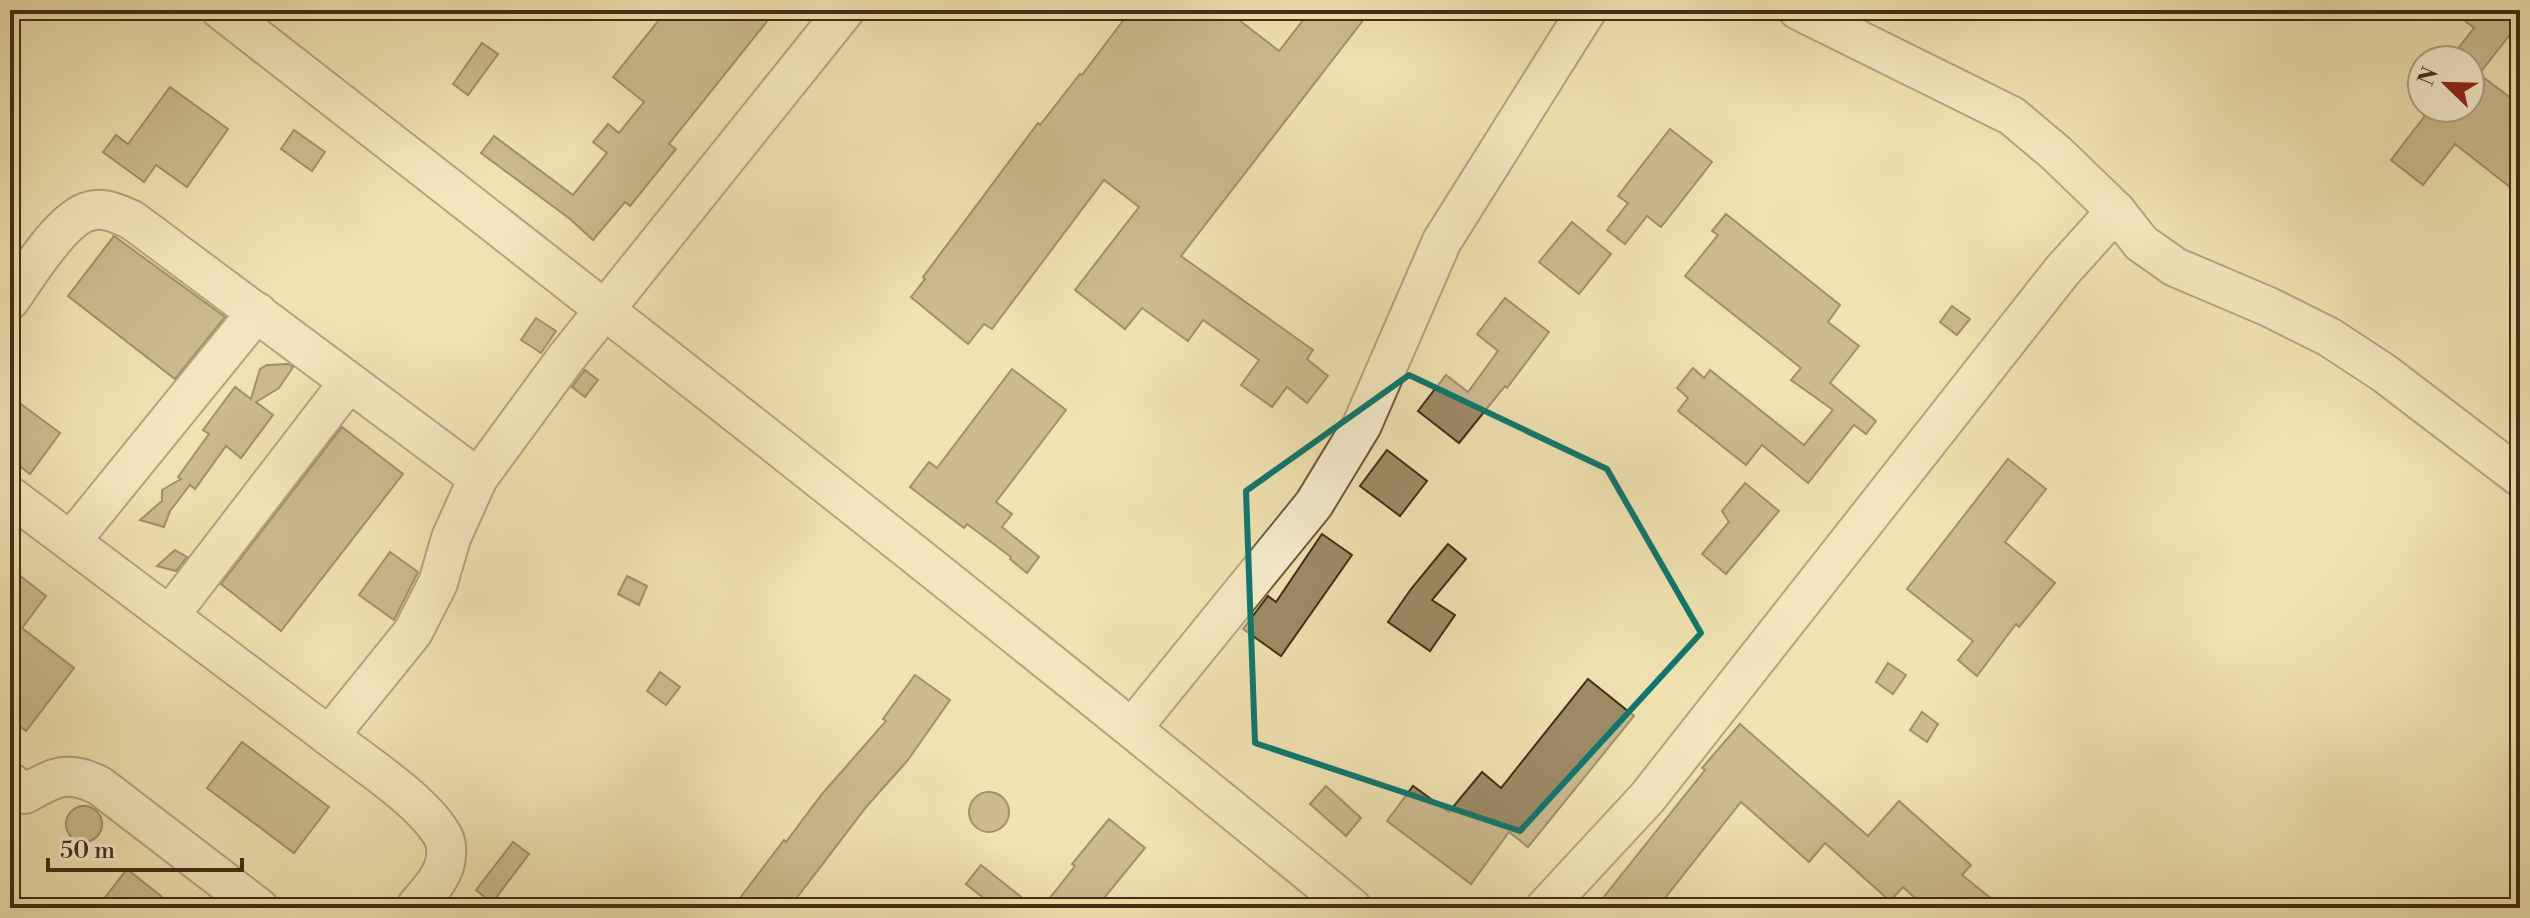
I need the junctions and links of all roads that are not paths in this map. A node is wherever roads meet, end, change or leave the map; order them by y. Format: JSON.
{"nodes":[{"id":1,"x":221,"y":10,"type":"edge"},
{"id":2,"x":845,"y":10,"type":"edge"},
{"id":3,"x":1587,"y":10,"type":"edge"},
{"id":4,"x":1798,"y":10,"type":"edge"},
{"id":5,"x":2116,"y":211,"type":"junction"},
{"id":6,"x":10,"y":300,"type":"edge"},
{"id":7,"x":606,"y":309,"type":"junction"},
{"id":8,"x":257,"y":312,"type":"junction"},
{"id":9,"x":349,"y":382,"type":"junction"},
{"id":10,"x":2520,"y":477,"type":"edge"},
{"id":11,"x":478,"y":478,"type":"junction"},
{"id":12,"x":10,"y":496,"type":"edge"},
{"id":13,"x":71,"y":541,"type":"junction"},
{"id":14,"x":170,"y":615,"type":"junction"},
{"id":15,"x":1133,"y":727,"type":"junction"},
{"id":16,"x":329,"y":736,"type":"junction"},
{"id":17,"x":15,"y":796,"type":"edge"},
{"id":18,"x":259,"y":908,"type":"edge"},
{"id":19,"x":415,"y":908,"type":"edge"},
{"id":20,"x":1352,"y":908,"type":"edge"},
{"id":21,"x":1545,"y":908,"type":"edge"}],
"edges":[{"from":1,"to":7,"type":"street"},
{"from":2,"to":7,"type":"street"},
{"from":3,"to":15,"type":"street"},
{"from":4,"to":5,"type":"street"},
{"from":5,"to":10,"type":"street"},
{"from":5,"to":21,"type":"street"},
{"from":6,"to":8,"type":"street"},
{"from":7,"to":11,"type":"street"},
{"from":7,"to":15,"type":"street"},
{"from":8,"to":9,"type":"street"},
{"from":8,"to":13,"type":"street"},
{"from":9,"to":11,"type":"street"},
{"from":9,"to":14,"type":"street"},
{"from":11,"to":16,"type":"street"},
{"from":12,"to":13,"type":"street"},
{"from":13,"to":14,"type":"street"},
{"from":14,"to":16,"type":"street"},
{"from":15,"to":20,"type":"street"},
{"from":16,"to":19,"type":"street"},
{"from":17,"to":18,"type":"street"}]}
